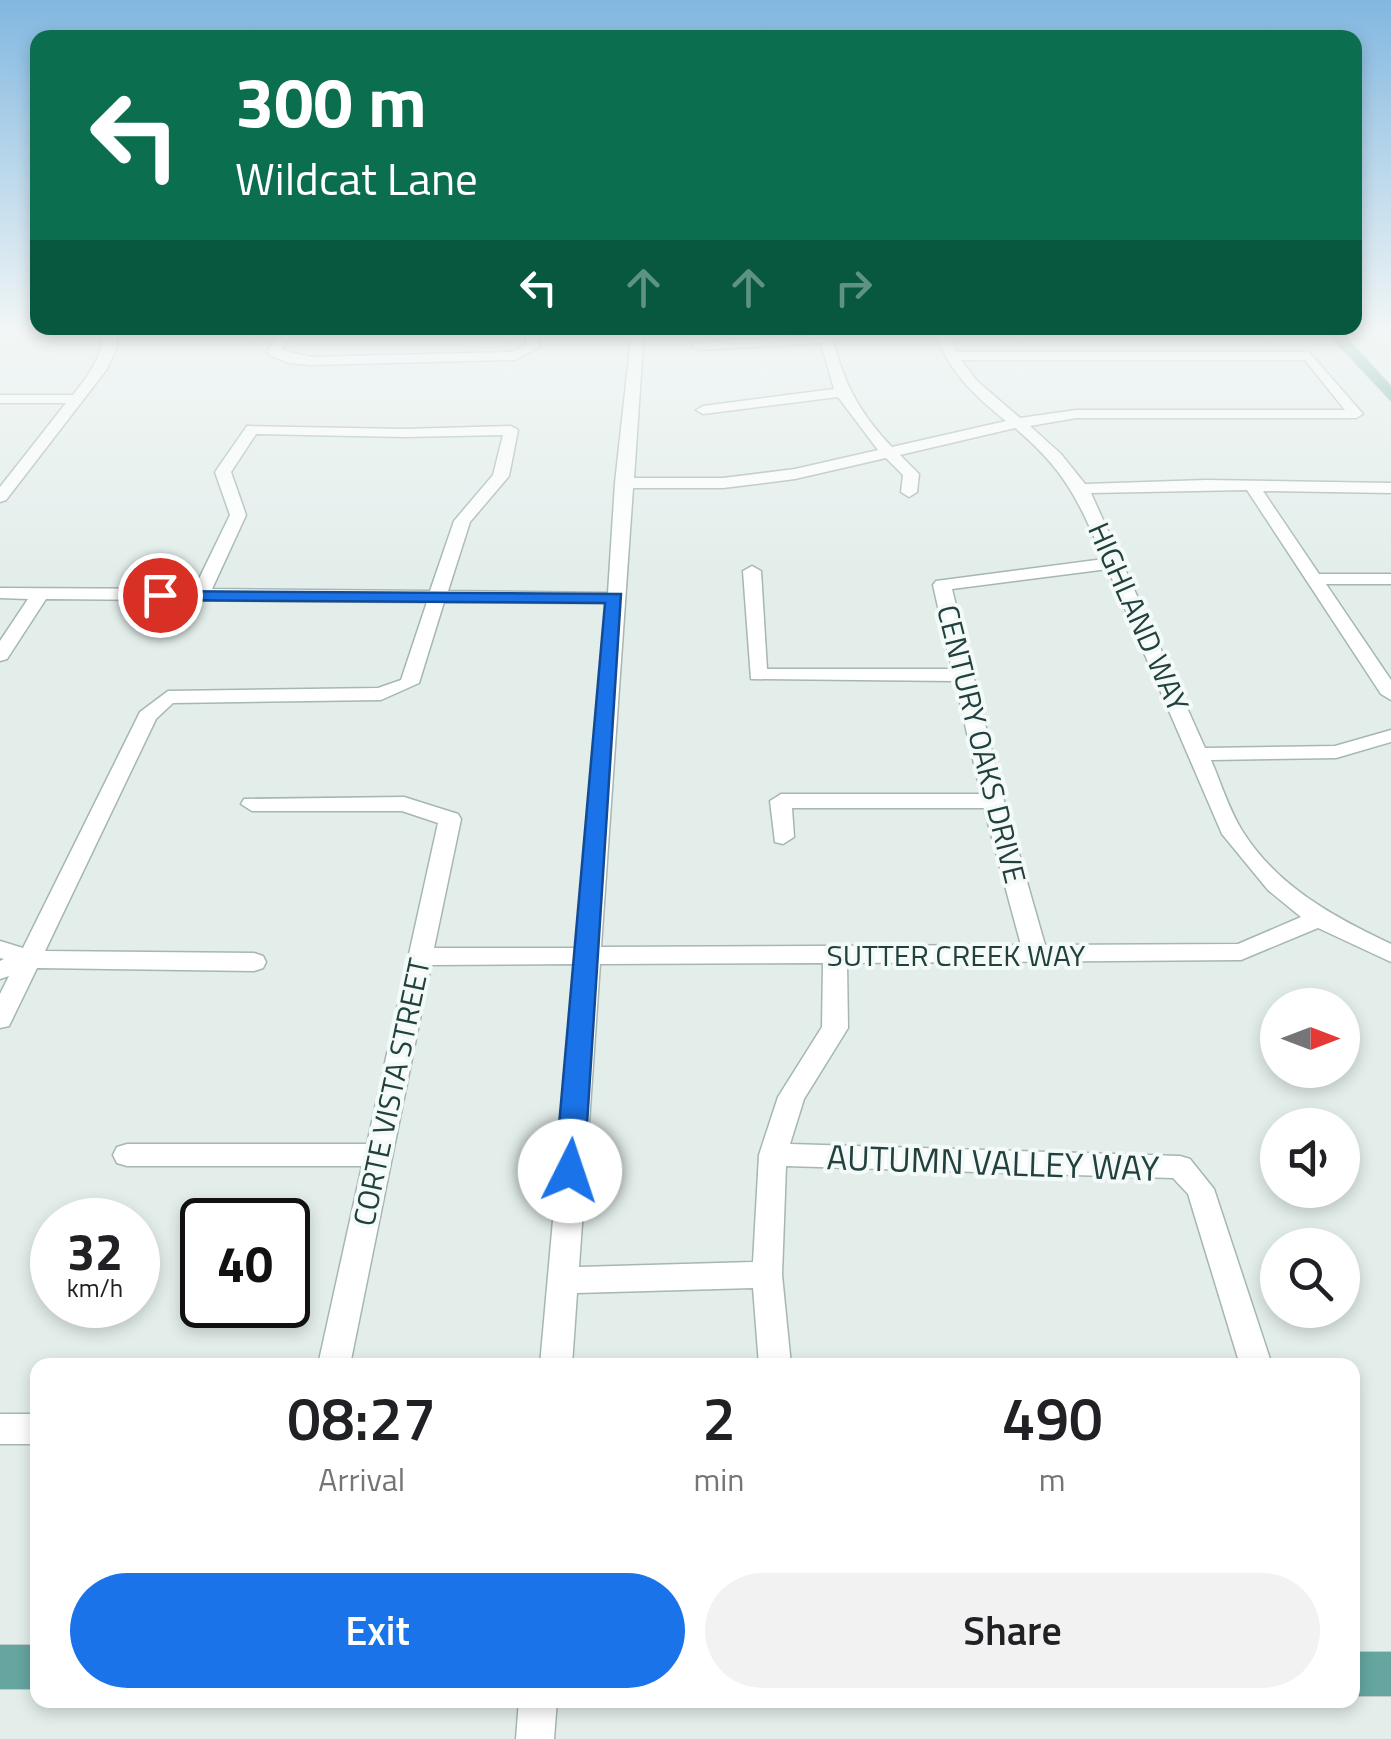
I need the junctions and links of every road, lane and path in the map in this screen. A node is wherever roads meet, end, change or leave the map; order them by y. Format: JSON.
{"nodes":[{"id":1,"x":67,"y":410,"type":"edge"},
{"id":2,"x":630,"y":410,"type":"edge"},
{"id":3,"x":850,"y":410,"type":"edge"},
{"id":4,"x":997,"y":410,"type":"edge"},
{"id":5,"x":1353,"y":410,"type":"edge"},
{"id":6,"x":1013,"y":424,"type":"junction"},
{"id":7,"x":887,"y":451,"type":"junction"},
{"id":8,"x":623,"y":484,"type":"junction"},
{"id":9,"x":3,"y":488,"type":"edge"},
{"id":10,"x":1253,"y":488,"type":"junction"},
{"id":11,"x":1391,"y":488,"type":"edge"},
{"id":12,"x":1081,"y":489,"type":"junction"},
{"id":13,"x":909,"y":492,"type":"dead end"},
{"id":14,"x":1115,"y":563,"type":"junction"},
{"id":15,"x":752,"y":571,"type":"dead end"},
{"id":16,"x":1391,"y":578,"type":"edge"},
{"id":17,"x":1313,"y":579,"type":"junction"},
{"id":18,"x":41,"y":592,"type":"junction"},
{"id":19,"x":0,"y":593,"type":"edge"},
{"id":20,"x":200,"y":596,"type":"junction"},
{"id":21,"x":440,"y":598,"type":"junction"},
{"id":22,"x":614,"y":598,"type":"junction"},
{"id":23,"x":0,"y":655,"type":"edge"},
{"id":24,"x":966,"y":674,"type":"junction"},
{"id":25,"x":1391,"y":694,"type":"edge"},
{"id":26,"x":1391,"y":736,"type":"edge"},
{"id":27,"x":1200,"y":754,"type":"junction"},
{"id":28,"x":994,"y":801,"type":"junction"},
{"id":29,"x":252,"y":804,"type":"dead end"},
{"id":30,"x":783,"y":837,"type":"dead end"},
{"id":31,"x":1319,"y":919,"type":"junction"},
{"id":32,"x":0,"y":950,"type":"edge"},
{"id":33,"x":587,"y":954,"type":"junction"},
{"id":34,"x":1391,"y":954,"type":"edge"},
{"id":35,"x":835,"y":956,"type":"junction"},
{"id":36,"x":1036,"y":956,"type":"junction"},
{"id":37,"x":418,"y":957,"type":"junction"},
{"id":38,"x":29,"y":960,"type":"junction"},
{"id":39,"x":254,"y":962,"type":"dead end"},
{"id":40,"x":0,"y":970,"type":"edge"},
{"id":41,"x":0,"y":1020,"type":"edge"},
{"id":42,"x":127,"y":1155,"type":"dead end"},
{"id":43,"x":378,"y":1155,"type":"junction"},
{"id":44,"x":773,"y":1155,"type":"junction"},
{"id":45,"x":767,"y":1275,"type":"junction"},
{"id":46,"x":561,"y":1280,"type":"junction"},
{"id":47,"x":335,"y":1358,"type":"edge"},
{"id":48,"x":556,"y":1358,"type":"edge"},
{"id":49,"x":775,"y":1358,"type":"edge"},
{"id":50,"x":1254,"y":1358,"type":"edge"},
{"id":51,"x":0,"y":1428,"type":"edge"},
{"id":52,"x":30,"y":1429,"type":"edge"},
{"id":53,"x":0,"y":1667,"type":"edge"},
{"id":54,"x":30,"y":1667,"type":"edge"},
{"id":55,"x":1360,"y":1674,"type":"edge"},
{"id":56,"x":1391,"y":1674,"type":"edge"},
{"id":57,"x":537,"y":1708,"type":"edge"},
{"id":58,"x":535,"y":1739,"type":"edge"}],
"edges":[{"from":1,"to":9,"type":"street"},
{"from":2,"to":8,"type":"street"},
{"from":3,"to":7,"type":"street"},
{"from":4,"to":6,"type":"street","name":"HIGHLAND WAY"},
{"from":5,"to":6,"type":"street"},
{"from":6,"to":7,"type":"street"},
{"from":6,"to":12,"type":"street","name":"HIGHLAND WAY"},
{"from":7,"to":8,"type":"street"},
{"from":7,"to":13,"type":"street"},
{"from":8,"to":22,"type":"street"},
{"from":10,"to":11,"type":"street"},
{"from":10,"to":12,"type":"street"},
{"from":10,"to":17,"type":"street"},
{"from":12,"to":14,"type":"street","name":"HIGHLAND WAY"},
{"from":14,"to":24,"type":"street","name":"CENTURY OAKS DRIVE"},
{"from":14,"to":27,"type":"street","name":"HIGHLAND WAY"},
{"from":15,"to":24,"type":"street"},
{"from":16,"to":17,"type":"street"},
{"from":17,"to":25,"type":"street"},
{"from":18,"to":19,"type":"street"},
{"from":18,"to":20,"type":"street"},
{"from":18,"to":23,"type":"street"},
{"from":20,"to":21,"type":"street"},
{"from":20,"to":21,"type":"street"},
{"from":21,"to":22,"type":"street"},
{"from":21,"to":38,"type":"street"},
{"from":22,"to":33,"type":"street"},
{"from":24,"to":28,"type":"street","name":"CENTURY OAKS DRIVE"},
{"from":26,"to":27,"type":"street"},
{"from":27,"to":31,"type":"street","name":"HIGHLAND WAY"},
{"from":28,"to":30,"type":"street"},
{"from":28,"to":36,"type":"street","name":"CENTURY OAKS DRIVE"},
{"from":29,"to":37,"type":"street","name":"CORTE VISTA STREET"},
{"from":31,"to":34,"type":"street","name":"HIGHLAND WAY"},
{"from":31,"to":36,"type":"street","name":"SUTTER CREEK WAY"},
{"from":32,"to":38,"type":"street"},
{"from":33,"to":35,"type":"street","name":"SUTTER CREEK WAY"},
{"from":33,"to":37,"type":"street","name":"SUTTER CREEK WAY"},
{"from":33,"to":46,"type":"street"},
{"from":35,"to":36,"type":"street","name":"SUTTER CREEK WAY"},
{"from":35,"to":44,"type":"street"},
{"from":37,"to":43,"type":"street","name":"CORTE VISTA STREET"},
{"from":38,"to":39,"type":"street"},
{"from":38,"to":40,"type":"street"},
{"from":38,"to":41,"type":"street"},
{"from":42,"to":43,"type":"street"},
{"from":43,"to":47,"type":"street","name":"CORTE VISTA STREET"},
{"from":44,"to":45,"type":"street"},
{"from":44,"to":50,"type":"street","name":"AUTUMN VALLEY WAY"},
{"from":45,"to":46,"type":"street"},
{"from":45,"to":49,"type":"street"},
{"from":46,"to":48,"type":"street"},
{"from":51,"to":52,"type":"street"},
{"from":53,"to":54,"type":"main road"},
{"from":55,"to":56,"type":"main road"},
{"from":57,"to":58,"type":"street"}]}
